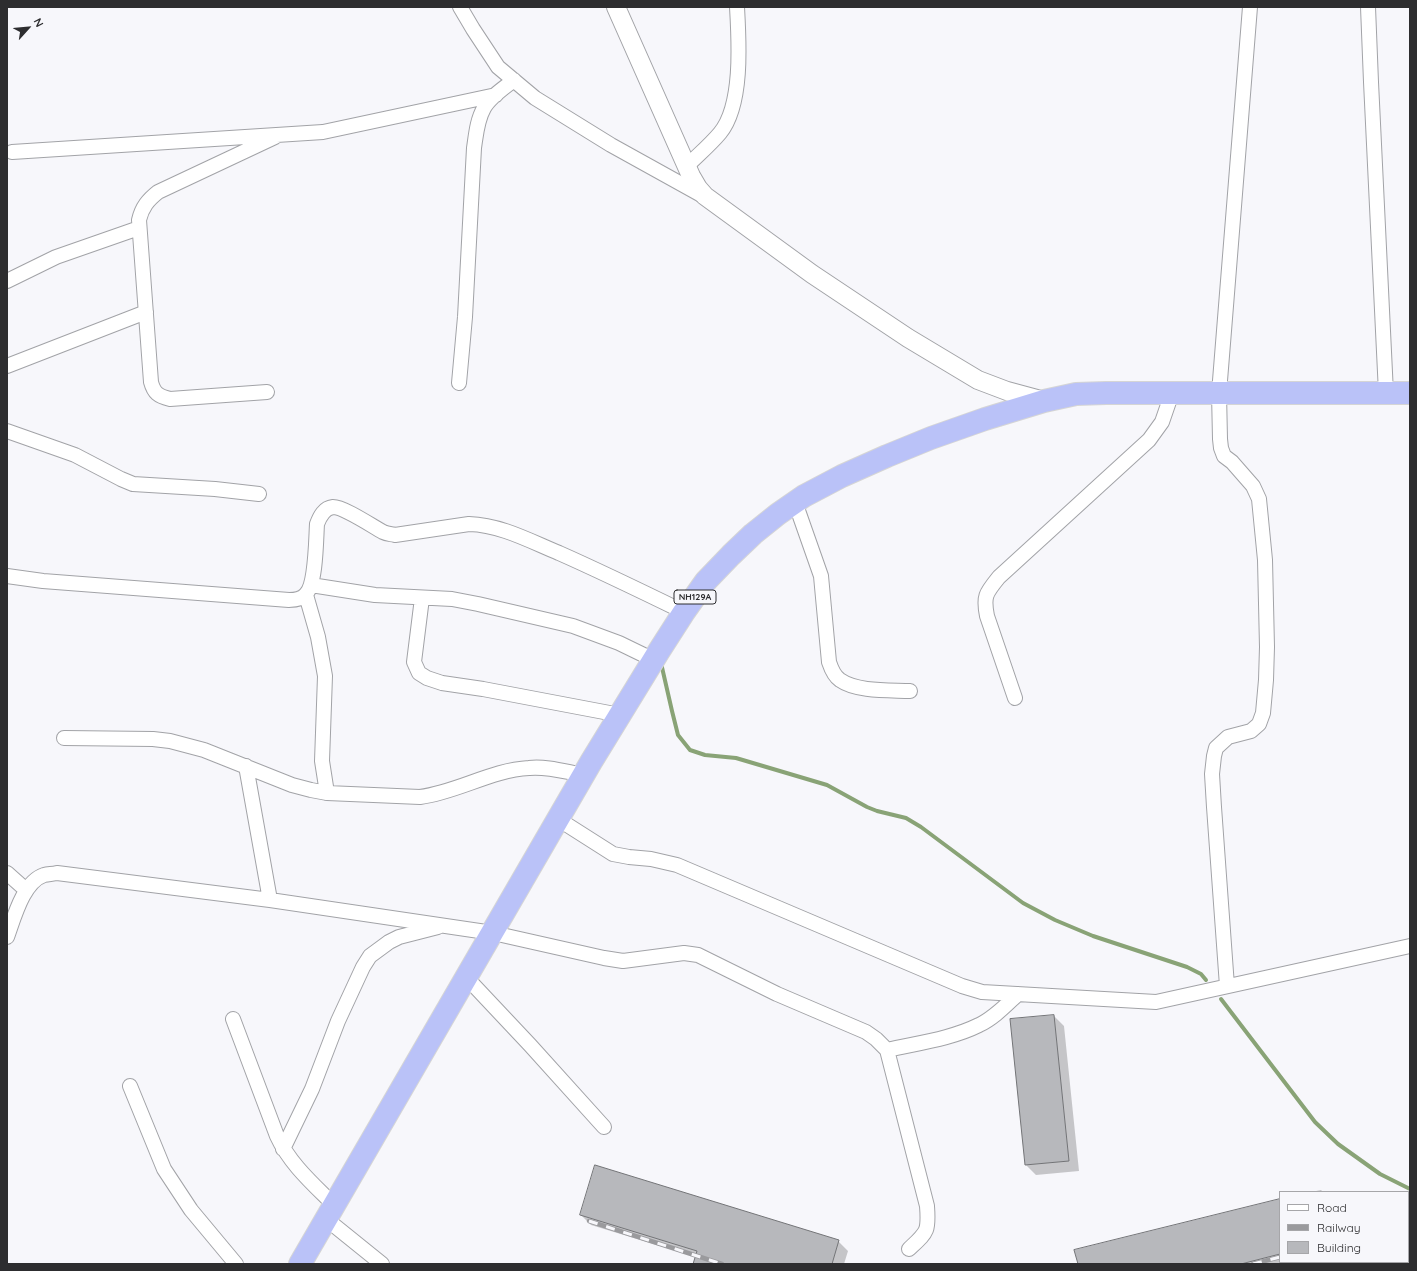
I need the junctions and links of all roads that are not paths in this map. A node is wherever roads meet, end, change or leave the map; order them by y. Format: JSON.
{"nodes":[{"id":1,"x":460,"y":7,"type":"edge"},
{"id":2,"x":616,"y":7,"type":"edge"},
{"id":3,"x":737,"y":7,"type":"edge"},
{"id":4,"x":1250,"y":7,"type":"edge"},
{"id":5,"x":1368,"y":7,"type":"edge"},
{"id":6,"x":514,"y":80,"type":"junction"},
{"id":7,"x":496,"y":95,"type":"junction"},
{"id":8,"x":280,"y":134,"type":"junction"},
{"id":9,"x":12,"y":152,"type":"dead end"},
{"id":10,"x":687,"y":166,"type":"junction"},
{"id":11,"x":705,"y":196,"type":"junction"},
{"id":12,"x":139,"y":228,"type":"junction"},
{"id":13,"x":7,"y":281,"type":"edge"},
{"id":14,"x":146,"y":312,"type":"junction"},
{"id":15,"x":7,"y":366,"type":"edge"},
{"id":16,"x":459,"y":383,"type":"dead end"},
{"id":17,"x":267,"y":392,"type":"dead end"},
{"id":18,"x":1172,"y":393,"type":"junction"},
{"id":19,"x":1219,"y":393,"type":"junction"},
{"id":20,"x":1386,"y":393,"type":"junction"},
{"id":21,"x":1410,"y":393,"type":"edge"},
{"id":22,"x":1044,"y":401,"type":"junction"},
{"id":23,"x":7,"y":431,"type":"edge"},
{"id":24,"x":259,"y":494,"type":"dead end"},
{"id":25,"x":795,"y":502,"type":"junction"},
{"id":26,"x":7,"y":576,"type":"edge"},
{"id":27,"x":308,"y":590,"type":"junction"},
{"id":28,"x":422,"y":598,"type":"junction"},
{"id":29,"x":684,"y":612,"type":"junction"},
{"id":30,"x":654,"y":660,"type":"junction"},
{"id":31,"x":910,"y":691,"type":"dead end"},
{"id":32,"x":1015,"y":698,"type":"dead end"},
{"id":33,"x":620,"y":715,"type":"junction"},
{"id":34,"x":64,"y":738,"type":"dead end"},
{"id":35,"x":246,"y":766,"type":"junction"},
{"id":36,"x":584,"y":775,"type":"junction"},
{"id":37,"x":327,"y":793,"type":"junction"},
{"id":38,"x":558,"y":819,"type":"junction"},
{"id":39,"x":7,"y":874,"type":"edge"},
{"id":40,"x":26,"y":890,"type":"junction"},
{"id":41,"x":270,"y":900,"type":"junction"},
{"id":42,"x":444,"y":926,"type":"junction"},
{"id":43,"x":493,"y":933,"type":"junction"},
{"id":44,"x":7,"y":937,"type":"edge"},
{"id":45,"x":1410,"y":946,"type":"edge"},
{"id":46,"x":466,"y":977,"type":"junction"},
{"id":47,"x":1227,"y":986,"type":"junction"},
{"id":48,"x":1018,"y":994,"type":"junction"},
{"id":49,"x":233,"y":1019,"type":"dead end"},
{"id":50,"x":886,"y":1050,"type":"junction"},
{"id":51,"x":130,"y":1086,"type":"dead end"},
{"id":52,"x":604,"y":1127,"type":"dead end"},
{"id":53,"x":283,"y":1149,"type":"junction"},
{"id":54,"x":329,"y":1211,"type":"junction"},
{"id":55,"x":909,"y":1249,"type":"dead end"},
{"id":56,"x":236,"y":1264,"type":"edge"},
{"id":57,"x":300,"y":1264,"type":"edge"},
{"id":58,"x":382,"y":1264,"type":"edge"}],
"edges":[{"from":1,"to":6,"type":"street"},
{"from":2,"to":10,"type":"street"},
{"from":3,"to":10,"type":"street"},
{"from":4,"to":19,"type":"street"},
{"from":5,"to":20,"type":"street"},
{"from":6,"to":7,"type":"street"},
{"from":6,"to":11,"type":"street"},
{"from":7,"to":8,"type":"street"},
{"from":7,"to":16,"type":"street"},
{"from":8,"to":9,"type":"street"},
{"from":8,"to":12,"type":"street"},
{"from":10,"to":11,"type":"street"},
{"from":11,"to":22,"type":"street"},
{"from":12,"to":13,"type":"street"},
{"from":12,"to":14,"type":"street"},
{"from":14,"to":15,"type":"street"},
{"from":14,"to":17,"type":"street"},
{"from":18,"to":19,"type":"highway","number":"NH129A"},
{"from":18,"to":22,"type":"highway","number":"NH129A"},
{"from":18,"to":32,"type":"street"},
{"from":19,"to":20,"type":"highway","number":"NH129A"},
{"from":19,"to":47,"type":"street"},
{"from":20,"to":21,"type":"highway","number":"NH129A"},
{"from":22,"to":25,"type":"highway","number":"NH129A"},
{"from":23,"to":24,"type":"street"},
{"from":25,"to":29,"type":"highway","number":"NH129A"},
{"from":25,"to":31,"type":"street"},
{"from":26,"to":27,"type":"street"},
{"from":27,"to":28,"type":"street"},
{"from":27,"to":29,"type":"street"},
{"from":27,"to":37,"type":"street"},
{"from":28,"to":30,"type":"street"},
{"from":28,"to":33,"type":"street"},
{"from":29,"to":30,"type":"highway","number":"NH129A"},
{"from":30,"to":33,"type":"highway","number":"NH129A"},
{"from":33,"to":36,"type":"highway","number":"NH129A"},
{"from":34,"to":35,"type":"street"},
{"from":35,"to":37,"type":"street"},
{"from":35,"to":41,"type":"street"},
{"from":36,"to":37,"type":"street"},
{"from":36,"to":38,"type":"highway","number":"NH129A"},
{"from":38,"to":43,"type":"highway","number":"NH129A"},
{"from":38,"to":48,"type":"street"},
{"from":39,"to":40,"type":"street"},
{"from":40,"to":41,"type":"street"},
{"from":40,"to":44,"type":"street"},
{"from":41,"to":42,"type":"street"},
{"from":42,"to":43,"type":"street"},
{"from":42,"to":53,"type":"street"},
{"from":43,"to":46,"type":"highway","number":"NH129A"},
{"from":43,"to":50,"type":"street"},
{"from":45,"to":47,"type":"street"},
{"from":46,"to":52,"type":"street"},
{"from":46,"to":54,"type":"highway","number":"NH129A"},
{"from":47,"to":48,"type":"street"},
{"from":48,"to":50,"type":"street"},
{"from":49,"to":53,"type":"street"},
{"from":50,"to":55,"type":"street"},
{"from":51,"to":56,"type":"street"},
{"from":53,"to":54,"type":"street"},
{"from":54,"to":57,"type":"highway","number":"NH129A"},
{"from":54,"to":58,"type":"street"}]}
